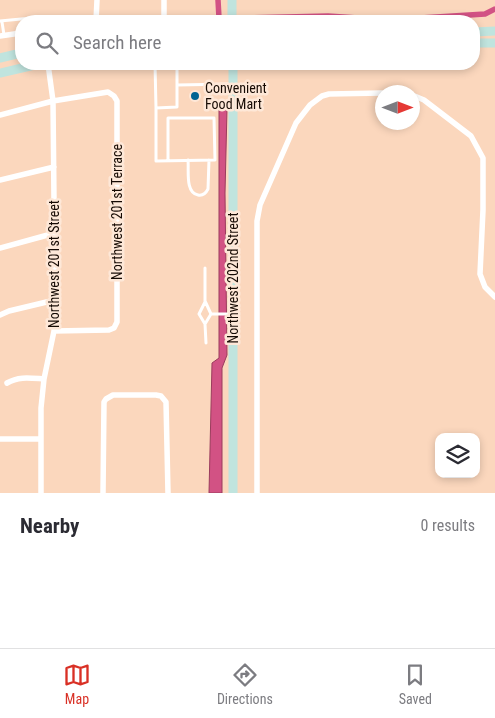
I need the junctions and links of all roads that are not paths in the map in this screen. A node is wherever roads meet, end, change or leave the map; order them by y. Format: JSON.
{"nodes":[{"id":1,"x":96,"y":0,"type":"edge"},
{"id":2,"x":164,"y":0,"type":"edge"},
{"id":3,"x":232,"y":0,"type":"edge"},
{"id":4,"x":96,"y":15,"type":"edge"},
{"id":5,"x":164,"y":15,"type":"edge"},
{"id":6,"x":232,"y":15,"type":"edge"},
{"id":7,"x":15,"y":20,"type":"edge"},
{"id":8,"x":1,"y":22,"type":"edge"},
{"id":9,"x":495,"y":31,"type":"edge"},
{"id":10,"x":480,"y":32,"type":"edge"},
{"id":11,"x":15,"y":34,"type":"edge"},
{"id":12,"x":2,"y":35,"type":"edge"},
{"id":13,"x":495,"y":43,"type":"edge"},
{"id":14,"x":480,"y":44,"type":"edge"},
{"id":15,"x":15,"y":54,"type":"edge"},
{"id":16,"x":0,"y":58,"type":"edge"},
{"id":17,"x":15,"y":70,"type":"edge"},
{"id":18,"x":49,"y":70,"type":"edge"},
{"id":19,"x":155,"y":70,"type":"edge"},
{"id":20,"x":177,"y":70,"type":"edge"},
{"id":21,"x":233,"y":70,"type":"edge"},
{"id":22,"x":0,"y":73,"type":"edge"},
{"id":23,"x":233,"y":84,"type":"junction"},
{"id":24,"x":177,"y":85,"type":"junction"},
{"id":25,"x":375,"y":93,"type":"edge"},
{"id":26,"x":420,"y":98,"type":"edge"},
{"id":27,"x":53,"y":101,"type":"junction"},
{"id":28,"x":156,"y":108,"type":"junction"},
{"id":29,"x":0,"y":115,"type":"edge"},
{"id":30,"x":188,"y":160,"type":"junction"},
{"id":31,"x":209,"y":160,"type":"junction"},
{"id":32,"x":168,"y":161,"type":"junction"},
{"id":33,"x":54,"y":166,"type":"junction"},
{"id":34,"x":0,"y":180,"type":"edge"},
{"id":35,"x":55,"y":232,"type":"junction"},
{"id":36,"x":0,"y":248,"type":"edge"},
{"id":37,"x":205,"y":268,"type":"dead end"},
{"id":38,"x":495,"y":297,"type":"edge"},
{"id":39,"x":55,"y":300,"type":"junction"},
{"id":40,"x":205,"y":301,"type":"junction"},
{"id":41,"x":211,"y":314,"type":"junction"},
{"id":42,"x":230,"y":314,"type":"junction"},
{"id":43,"x":0,"y":315,"type":"edge"},
{"id":44,"x":205,"y":324,"type":"junction"},
{"id":45,"x":54,"y":331,"type":"junction"},
{"id":46,"x":206,"y":343,"type":"dead end"},
{"id":47,"x":44,"y":379,"type":"junction"},
{"id":48,"x":7,"y":383,"type":"dead end"},
{"id":49,"x":0,"y":439,"type":"edge"},
{"id":50,"x":41,"y":439,"type":"junction"},
{"id":51,"x":41,"y":493,"type":"edge"},
{"id":52,"x":103,"y":493,"type":"edge"},
{"id":53,"x":168,"y":493,"type":"edge"},
{"id":54,"x":233,"y":493,"type":"edge"},
{"id":55,"x":257,"y":493,"type":"edge"}],
"edges":[{"from":1,"to":4,"type":"street"},
{"from":2,"to":5,"type":"street"},
{"from":3,"to":6,"type":"street"},
{"from":7,"to":8,"type":"lane"},
{"from":8,"to":12,"type":"lane"},
{"from":9,"to":10,"type":"street"},
{"from":11,"to":12,"type":"street"},
{"from":13,"to":14,"type":"street"},
{"from":15,"to":16,"type":"street"},
{"from":17,"to":22,"type":"street"},
{"from":18,"to":27,"type":"street","name":"Northwest 201st Street"},
{"from":19,"to":28,"type":"lane"},
{"from":20,"to":24,"type":"lane"},
{"from":21,"to":23,"type":"street","name":"Northwest 202nd Street"},
{"from":23,"to":24,"type":"lane"},
{"from":23,"to":42,"type":"street","name":"Northwest 202nd Street"},
{"from":24,"to":28,"type":"lane"},
{"from":25,"to":55,"type":"street"},
{"from":26,"to":38,"type":"street"},
{"from":27,"to":29,"type":"street"},
{"from":27,"to":33,"type":"street","name":"Northwest 201st Street"},
{"from":27,"to":45,"type":"street","name":"Northwest 201st Terrace"},
{"from":28,"to":32,"type":"lane"},
{"from":30,"to":31,"type":"lane"},
{"from":30,"to":31,"type":"lane"},
{"from":30,"to":32,"type":"lane"},
{"from":31,"to":32,"type":"lane"},
{"from":33,"to":34,"type":"street"},
{"from":33,"to":35,"type":"street","name":"Northwest 201st Street"},
{"from":35,"to":36,"type":"street"},
{"from":35,"to":39,"type":"street","name":"Northwest 201st Street"},
{"from":37,"to":40,"type":"lane"},
{"from":39,"to":43,"type":"street"},
{"from":39,"to":45,"type":"street","name":"Northwest 201st Street"},
{"from":40,"to":41,"type":"lane"},
{"from":40,"to":44,"type":"lane"},
{"from":41,"to":42,"type":"lane"},
{"from":41,"to":44,"type":"lane"},
{"from":42,"to":54,"type":"street","name":"Northwest 202nd Street"},
{"from":44,"to":46,"type":"lane"},
{"from":45,"to":47,"type":"street","name":"Northwest 201st Street"},
{"from":47,"to":48,"type":"street"},
{"from":47,"to":50,"type":"street","name":"Northwest 201st Street"},
{"from":49,"to":50,"type":"street"},
{"from":50,"to":51,"type":"street","name":"Northwest 201st Street"},
{"from":52,"to":53,"type":"street"}]}
